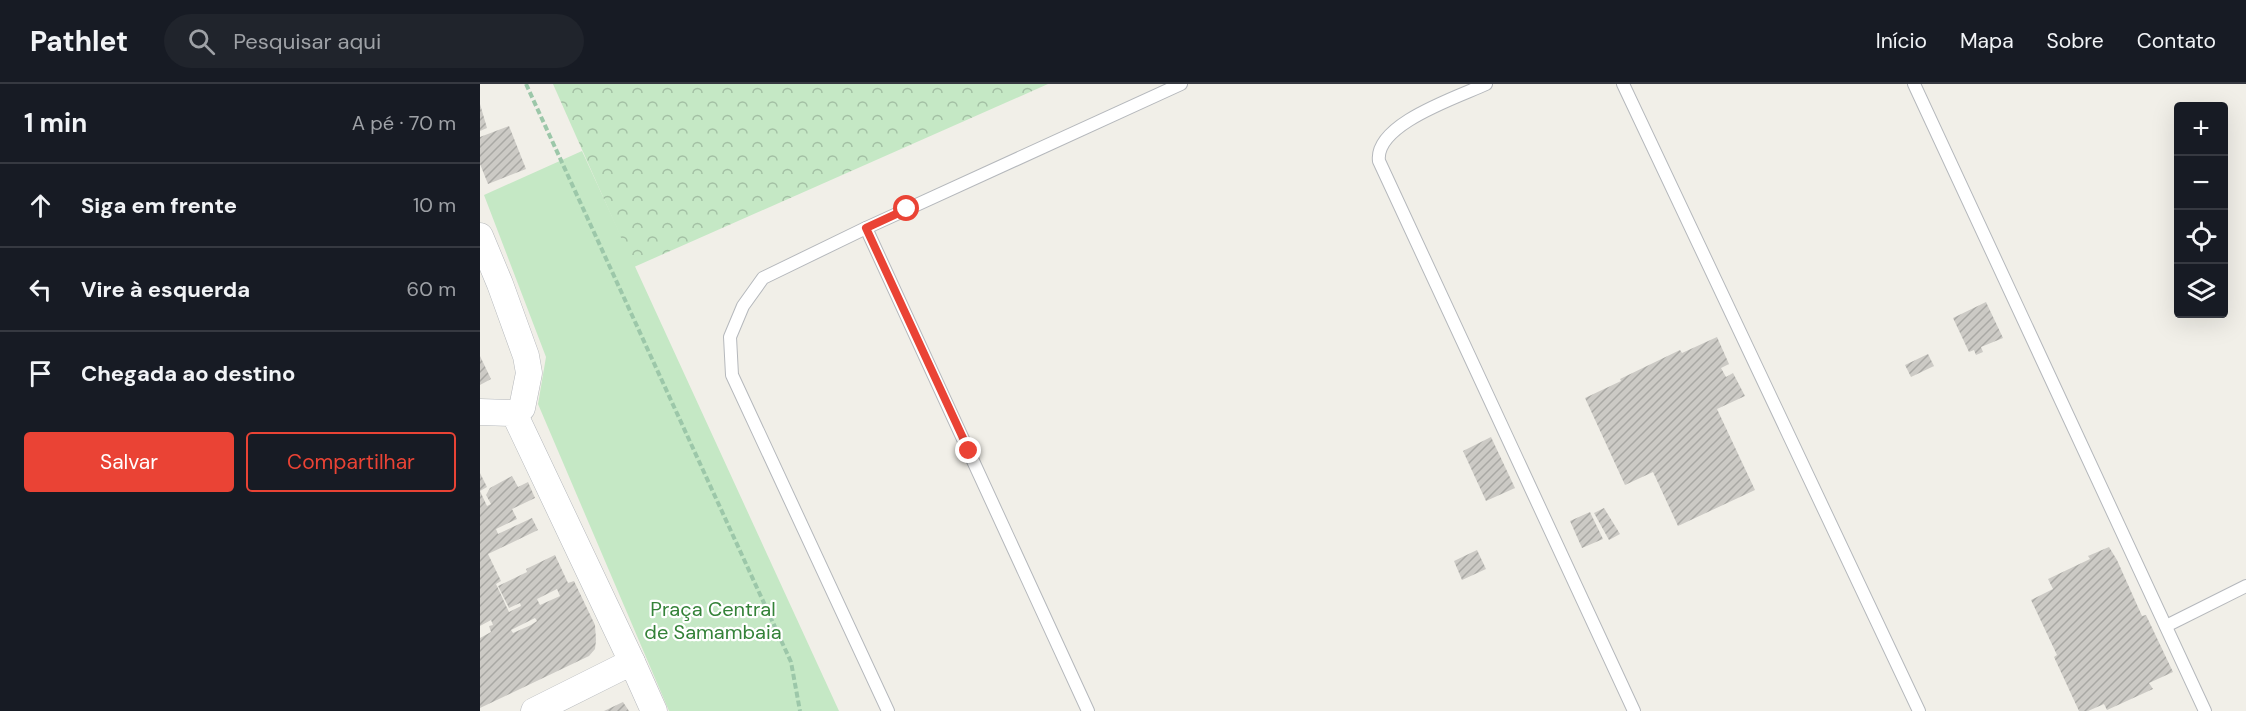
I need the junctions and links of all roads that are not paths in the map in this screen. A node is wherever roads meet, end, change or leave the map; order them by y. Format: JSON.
{"nodes":[{"id":1,"x":1181,"y":84,"type":"edge"},
{"id":2,"x":1486,"y":84,"type":"edge"},
{"id":3,"x":1623,"y":84,"type":"edge"},
{"id":4,"x":1914,"y":84,"type":"edge"},
{"id":5,"x":866,"y":228,"type":"junction"},
{"id":6,"x":480,"y":236,"type":"edge"},
{"id":7,"x":480,"y":412,"type":"edge"},
{"id":8,"x":514,"y":413,"type":"junction"},
{"id":9,"x":2246,"y":586,"type":"edge"},
{"id":10,"x":2166,"y":626,"type":"junction"},
{"id":11,"x":632,"y":662,"type":"junction"},
{"id":12,"x":534,"y":711,"type":"edge"},
{"id":13,"x":654,"y":711,"type":"edge"},
{"id":14,"x":888,"y":711,"type":"edge"},
{"id":15,"x":1088,"y":711,"type":"edge"},
{"id":16,"x":1634,"y":711,"type":"edge"},
{"id":17,"x":1919,"y":711,"type":"edge"},
{"id":18,"x":2205,"y":711,"type":"edge"}],
"edges":[{"from":1,"to":5,"type":"lane"},
{"from":2,"to":16,"type":"lane"},
{"from":3,"to":17,"type":"lane"},
{"from":4,"to":10,"type":"lane"},
{"from":5,"to":14,"type":"lane"},
{"from":5,"to":15,"type":"lane"},
{"from":6,"to":8,"type":"street"},
{"from":7,"to":8,"type":"street"},
{"from":8,"to":11,"type":"street"},
{"from":9,"to":10,"type":"lane"},
{"from":10,"to":18,"type":"lane"},
{"from":11,"to":12,"type":"street"},
{"from":11,"to":13,"type":"street"}]}
